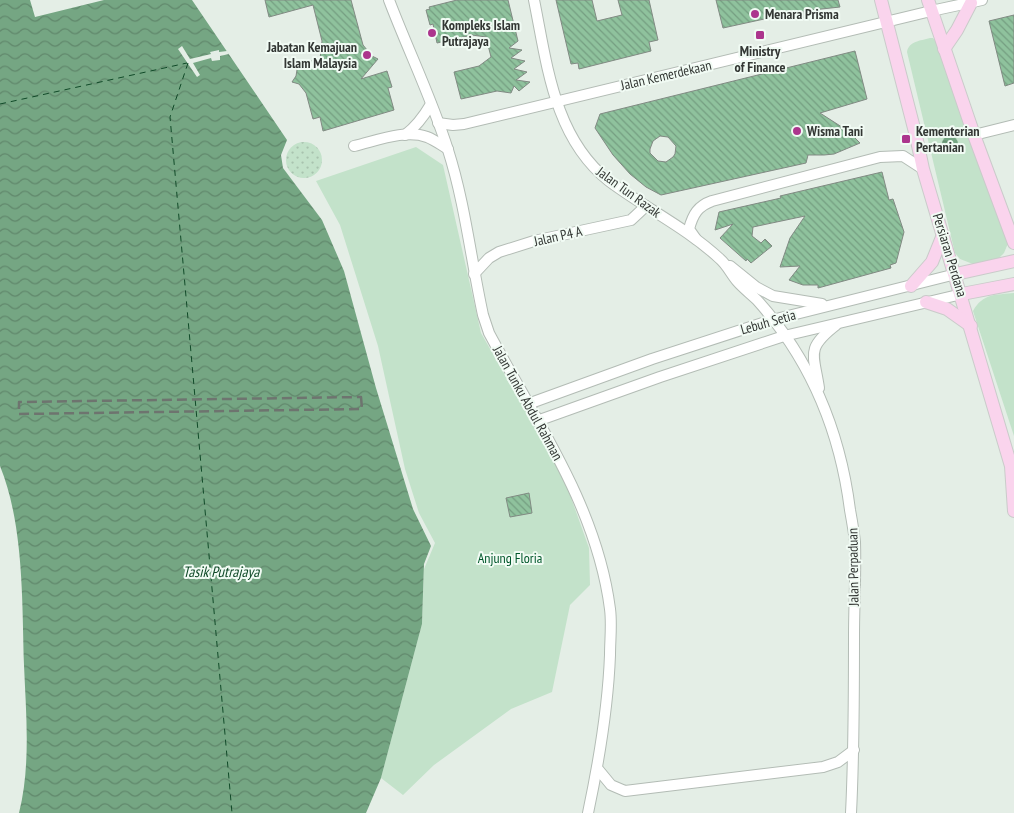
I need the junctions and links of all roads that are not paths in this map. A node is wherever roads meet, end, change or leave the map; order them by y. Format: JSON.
{"nodes":[{"id":1,"x":389,"y":0,"type":"edge"},
{"id":2,"x":534,"y":0,"type":"edge"},
{"id":3,"x":882,"y":0,"type":"edge"},
{"id":4,"x":976,"y":1,"type":"edge"},
{"id":5,"x":929,"y":5,"type":"edge"},
{"id":6,"x":888,"y":22,"type":"junction"},
{"id":7,"x":944,"y":49,"type":"junction"},
{"id":8,"x":556,"y":100,"type":"junction"},
{"id":9,"x":431,"y":104,"type":"junction"},
{"id":10,"x":438,"y":124,"type":"junction"},
{"id":11,"x":1014,"y":125,"type":"edge"},
{"id":12,"x":405,"y":134,"type":"junction"},
{"id":13,"x":974,"y":135,"type":"junction"},
{"id":14,"x":354,"y":146,"type":"dead end"},
{"id":15,"x":448,"y":149,"type":"junction"},
{"id":16,"x":923,"y":169,"type":"junction"},
{"id":17,"x":646,"y":206,"type":"junction"},
{"id":18,"x":944,"y":235,"type":"junction"},
{"id":19,"x":699,"y":242,"type":"junction"},
{"id":20,"x":1014,"y":243,"type":"edge"},
{"id":21,"x":721,"y":259,"type":"junction"},
{"id":22,"x":1014,"y":261,"type":"edge"},
{"id":23,"x":474,"y":274,"type":"junction"},
{"id":24,"x":956,"y":274,"type":"junction"},
{"id":25,"x":1014,"y":284,"type":"edge"},
{"id":26,"x":911,"y":286,"type":"junction"},
{"id":27,"x":962,"y":294,"type":"junction"},
{"id":28,"x":926,"y":302,"type":"junction"},
{"id":29,"x":829,"y":305,"type":"junction"},
{"id":30,"x":772,"y":320,"type":"junction"},
{"id":31,"x":838,"y":323,"type":"junction"},
{"id":32,"x":970,"y":326,"type":"junction"},
{"id":33,"x":784,"y":336,"type":"junction"},
{"id":34,"x":820,"y":395,"type":"junction"},
{"id":35,"x":528,"y":404,"type":"junction"},
{"id":36,"x":537,"y":421,"type":"junction"},
{"id":37,"x":1014,"y":511,"type":"edge"},
{"id":38,"x":854,"y":750,"type":"junction"},
{"id":39,"x":597,"y":768,"type":"junction"},
{"id":40,"x":588,"y":813,"type":"edge"},
{"id":41,"x":852,"y":813,"type":"edge"}],
"edges":[{"from":1,"to":9,"type":"street","name":"Jalan Tunku Abdul Rahman"},
{"from":2,"to":8,"type":"street","name":"Jalan Tun Razak"},
{"from":3,"to":6,"type":"main road","name":"Persiaran Perdana"},
{"from":4,"to":5,"type":"street","name":"Jalan Kemerdekaan"},
{"from":4,"to":7,"type":"main road"},
{"from":5,"to":6,"type":"street","name":"Jalan Kemerdekaan"},
{"from":5,"to":7,"type":"main road"},
{"from":6,"to":8,"type":"street","name":"Jalan Kemerdekaan"},
{"from":6,"to":16,"type":"main road","name":"Persiaran Perdana"},
{"from":7,"to":13,"type":"main road"},
{"from":8,"to":10,"type":"street","name":"Jalan Kemerdekaan"},
{"from":8,"to":17,"type":"street","name":"Jalan Tun Razak"},
{"from":9,"to":10,"type":"street","name":"Jalan Tunku Abdul Rahman"},
{"from":9,"to":12,"type":"street"},
{"from":10,"to":15,"type":"street","name":"Jalan Tunku Abdul Rahman"},
{"from":11,"to":13,"type":"street"},
{"from":12,"to":14,"type":"street"},
{"from":12,"to":15,"type":"street"},
{"from":13,"to":20,"type":"main road"},
{"from":15,"to":23,"type":"street","name":"Jalan Tunku Abdul Rahman"},
{"from":16,"to":18,"type":"main road","name":"Persiaran Perdana"},
{"from":16,"to":19,"type":"street"},
{"from":17,"to":19,"type":"street","name":"Jalan Tun Razak"},
{"from":17,"to":23,"type":"street","name":"Jalan P4 A"},
{"from":18,"to":24,"type":"main road","name":"Persiaran Perdana"},
{"from":18,"to":26,"type":"main road"},
{"from":19,"to":21,"type":"street","name":"Jalan Tun Razak"},
{"from":21,"to":29,"type":"street"},
{"from":21,"to":30,"type":"street","name":"Jalan Tun Razak"},
{"from":22,"to":24,"type":"main road","name":"Lebuh Setia"},
{"from":23,"to":35,"type":"street","name":"Jalan Tunku Abdul Rahman"},
{"from":24,"to":26,"type":"street","name":"Lebuh Setia"},
{"from":24,"to":27,"type":"main road","name":"Persiaran Perdana"},
{"from":25,"to":27,"type":"main road","name":"Lebuh Setia"},
{"from":26,"to":29,"type":"street","name":"Lebuh Setia"},
{"from":27,"to":28,"type":"street","name":"Lebuh Setia"},
{"from":27,"to":32,"type":"main road","name":"Persiaran Perdana"},
{"from":28,"to":31,"type":"street","name":"Lebuh Setia"},
{"from":28,"to":32,"type":"main road"},
{"from":29,"to":30,"type":"street","name":"Lebuh Setia"},
{"from":30,"to":33,"type":"street","name":"Jalan Tun Razak"},
{"from":30,"to":35,"type":"street","name":"Lebuh Setia"},
{"from":31,"to":33,"type":"street","name":"Lebuh Setia"},
{"from":31,"to":34,"type":"street"},
{"from":32,"to":37,"type":"main road","name":"Persiaran Perdana"},
{"from":33,"to":34,"type":"street","name":"Jalan Perpaduan"},
{"from":33,"to":36,"type":"street","name":"Lebuh Setia"},
{"from":34,"to":38,"type":"street","name":"Jalan Perpaduan"},
{"from":35,"to":36,"type":"street","name":"Jalan Tunku Abdul Rahman"},
{"from":36,"to":39,"type":"street","name":"Jalan Tunku Abdul Rahman"},
{"from":38,"to":39,"type":"street"},
{"from":38,"to":41,"type":"street","name":"Jalan Perpaduan"},
{"from":39,"to":40,"type":"street","name":"Jalan Tunku Abdul Rahman"}]}
